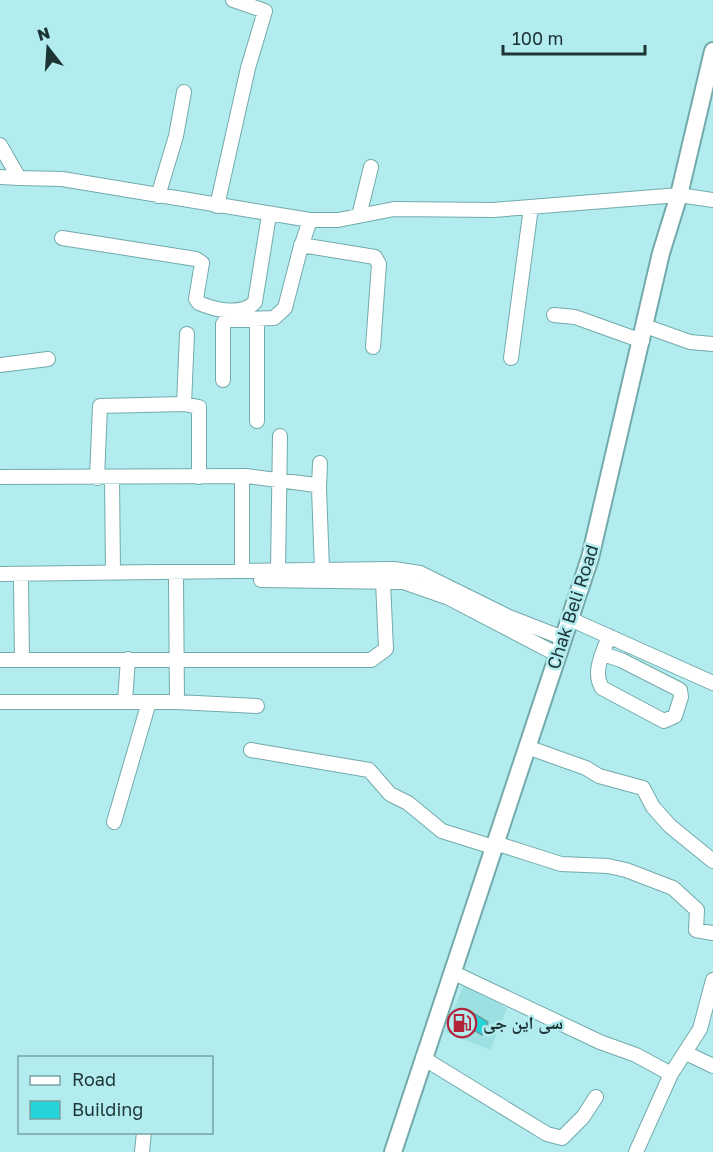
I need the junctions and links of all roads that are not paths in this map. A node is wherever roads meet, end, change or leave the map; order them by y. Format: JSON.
{"nodes":[{"id":1,"x":233,"y":0,"type":"edge"},
{"id":2,"x":713,"y":51,"type":"edge"},
{"id":3,"x":184,"y":92,"type":"dead end"},
{"id":4,"x":0,"y":145,"type":"edge"},
{"id":5,"x":371,"y":167,"type":"dead end"},
{"id":6,"x":0,"y":177,"type":"edge"},
{"id":7,"x":19,"y":178,"type":"junction"},
{"id":8,"x":679,"y":195,"type":"junction"},
{"id":9,"x":158,"y":196,"type":"junction"},
{"id":10,"x":713,"y":200,"type":"edge"},
{"id":11,"x":217,"y":206,"type":"junction"},
{"id":12,"x":531,"y":207,"type":"junction"},
{"id":13,"x":269,"y":215,"type":"junction"},
{"id":14,"x":358,"y":216,"type":"junction"},
{"id":15,"x":310,"y":220,"type":"junction"},
{"id":16,"x":62,"y":238,"type":"dead end"},
{"id":17,"x":301,"y":245,"type":"junction"},
{"id":18,"x":554,"y":315,"type":"dead end"},
{"id":19,"x":257,"y":320,"type":"junction"},
{"id":20,"x":187,"y":334,"type":"dead end"},
{"id":21,"x":643,"y":334,"type":"junction"},
{"id":22,"x":713,"y":344,"type":"edge"},
{"id":23,"x":373,"y":347,"type":"dead end"},
{"id":24,"x":511,"y":358,"type":"dead end"},
{"id":25,"x":48,"y":359,"type":"dead end"},
{"id":26,"x":0,"y":365,"type":"edge"},
{"id":27,"x":223,"y":380,"type":"dead end"},
{"id":28,"x":184,"y":404,"type":"junction"},
{"id":29,"x":257,"y":421,"type":"dead end"},
{"id":30,"x":280,"y":436,"type":"dead end"},
{"id":31,"x":320,"y":463,"type":"dead end"},
{"id":32,"x":242,"y":476,"type":"junction"},
{"id":33,"x":0,"y":477,"type":"edge"},
{"id":34,"x":199,"y":477,"type":"junction"},
{"id":35,"x":97,"y":478,"type":"junction"},
{"id":36,"x":112,"y":478,"type":"junction"},
{"id":37,"x":281,"y":479,"type":"junction"},
{"id":38,"x":319,"y":488,"type":"junction"},
{"id":39,"x":322,"y":570,"type":"junction"},
{"id":40,"x":242,"y":571,"type":"junction"},
{"id":41,"x":278,"y":571,"type":"junction"},
{"id":42,"x":113,"y":573,"type":"junction"},
{"id":43,"x":0,"y":574,"type":"edge"},
{"id":44,"x":141,"y":576,"type":"junction"},
{"id":45,"x":176,"y":580,"type":"junction"},
{"id":46,"x":0,"y":582,"type":"edge"},
{"id":47,"x":21,"y":582,"type":"junction"},
{"id":48,"x":383,"y":582,"type":"junction"},
{"id":49,"x":570,"y":619,"type":"junction"},
{"id":50,"x":609,"y":636,"type":"junction"},
{"id":51,"x":563,"y":638,"type":"junction"},
{"id":52,"x":603,"y":654,"type":"junction"},
{"id":53,"x":558,"y":655,"type":"junction"},
{"id":54,"x":128,"y":659,"type":"junction"},
{"id":55,"x":177,"y":659,"type":"junction"},
{"id":56,"x":0,"y":660,"type":"edge"},
{"id":57,"x":22,"y":660,"type":"junction"},
{"id":58,"x":713,"y":683,"type":"edge"},
{"id":59,"x":0,"y":702,"type":"edge"},
{"id":60,"x":125,"y":702,"type":"junction"},
{"id":61,"x":149,"y":702,"type":"junction"},
{"id":62,"x":177,"y":702,"type":"junction"},
{"id":63,"x":257,"y":706,"type":"dead end"},
{"id":64,"x":526,"y":747,"type":"junction"},
{"id":65,"x":251,"y":750,"type":"dead end"},
{"id":66,"x":114,"y":822,"type":"dead end"},
{"id":67,"x":494,"y":845,"type":"junction"},
{"id":68,"x":713,"y":861,"type":"edge"},
{"id":69,"x":713,"y":933,"type":"edge"},
{"id":70,"x":452,"y":972,"type":"junction"},
{"id":71,"x":713,"y":980,"type":"edge"},
{"id":72,"x":686,"y":1053,"type":"junction"},
{"id":73,"x":423,"y":1058,"type":"junction"},
{"id":74,"x":713,"y":1066,"type":"edge"},
{"id":75,"x":671,"y":1074,"type":"junction"},
{"id":76,"x":596,"y":1097,"type":"dead end"},
{"id":77,"x":144,"y":1134,"type":"edge"},
{"id":78,"x":142,"y":1152,"type":"edge"},
{"id":79,"x":393,"y":1152,"type":"edge"},
{"id":80,"x":636,"y":1152,"type":"edge"}],
"edges":[{"from":1,"to":11,"type":"street"},
{"from":2,"to":8,"type":"main road","name":"Chak Beli Road"},
{"from":3,"to":9,"type":"street"},
{"from":4,"to":7,"type":"street"},
{"from":5,"to":14,"type":"street"},
{"from":6,"to":7,"type":"street"},
{"from":7,"to":9,"type":"street"},
{"from":8,"to":10,"type":"street"},
{"from":8,"to":12,"type":"street"},
{"from":8,"to":21,"type":"main road","name":"Chak Beli Road"},
{"from":9,"to":11,"type":"street"},
{"from":11,"to":13,"type":"street"},
{"from":12,"to":14,"type":"street"},
{"from":12,"to":24,"type":"street"},
{"from":13,"to":15,"type":"street"},
{"from":13,"to":16,"type":"street"},
{"from":14,"to":15,"type":"street"},
{"from":15,"to":17,"type":"street"},
{"from":17,"to":19,"type":"street"},
{"from":17,"to":23,"type":"street"},
{"from":18,"to":21,"type":"street"},
{"from":19,"to":27,"type":"street"},
{"from":19,"to":29,"type":"street"},
{"from":20,"to":28,"type":"street"},
{"from":21,"to":22,"type":"street"},
{"from":21,"to":49,"type":"main road","name":"Chak Beli Road"},
{"from":25,"to":26,"type":"street"},
{"from":28,"to":34,"type":"street"},
{"from":28,"to":35,"type":"street"},
{"from":30,"to":37,"type":"street"},
{"from":31,"to":38,"type":"street"},
{"from":32,"to":34,"type":"street"},
{"from":32,"to":37,"type":"street"},
{"from":32,"to":40,"type":"street"},
{"from":33,"to":35,"type":"street"},
{"from":34,"to":36,"type":"street"},
{"from":35,"to":36,"type":"street"},
{"from":36,"to":42,"type":"street"},
{"from":37,"to":38,"type":"street"},
{"from":37,"to":41,"type":"street"},
{"from":38,"to":39,"type":"street"},
{"from":39,"to":41,"type":"street"},
{"from":39,"to":51,"type":"street"},
{"from":40,"to":41,"type":"street"},
{"from":40,"to":44,"type":"street"},
{"from":42,"to":43,"type":"street"},
{"from":42,"to":44,"type":"street"},
{"from":44,"to":45,"type":"street"},
{"from":44,"to":47,"type":"street"},
{"from":45,"to":48,"type":"street"},
{"from":45,"to":55,"type":"street"},
{"from":46,"to":47,"type":"street"},
{"from":47,"to":57,"type":"street"},
{"from":48,"to":53,"type":"street"},
{"from":48,"to":55,"type":"street"},
{"from":49,"to":50,"type":"street"},
{"from":49,"to":51,"type":"main road","name":"Chak Beli Road"},
{"from":50,"to":52,"type":"street"},
{"from":50,"to":58,"type":"street"},
{"from":51,"to":53,"type":"main road","name":"Chak Beli Road"},
{"from":52,"to":52,"type":"street"},
{"from":53,"to":64,"type":"main road","name":"Chak Beli Road"},
{"from":54,"to":55,"type":"street"},
{"from":54,"to":57,"type":"street"},
{"from":54,"to":60,"type":"street"},
{"from":55,"to":62,"type":"street"},
{"from":56,"to":57,"type":"street"},
{"from":59,"to":60,"type":"street"},
{"from":60,"to":61,"type":"street"},
{"from":61,"to":62,"type":"street"},
{"from":61,"to":66,"type":"street"},
{"from":62,"to":63,"type":"street"},
{"from":64,"to":67,"type":"main road","name":"Chak Beli Road"},
{"from":64,"to":68,"type":"street"},
{"from":65,"to":67,"type":"street"},
{"from":67,"to":69,"type":"street"},
{"from":67,"to":70,"type":"main road","name":"Chak Beli Road"},
{"from":70,"to":73,"type":"main road","name":"Chak Beli Road"},
{"from":70,"to":75,"type":"street"},
{"from":71,"to":72,"type":"street"},
{"from":72,"to":74,"type":"street"},
{"from":72,"to":75,"type":"street"},
{"from":73,"to":76,"type":"street"},
{"from":73,"to":79,"type":"main road","name":"Chak Beli Road"},
{"from":75,"to":80,"type":"street"},
{"from":77,"to":78,"type":"street"}]}
